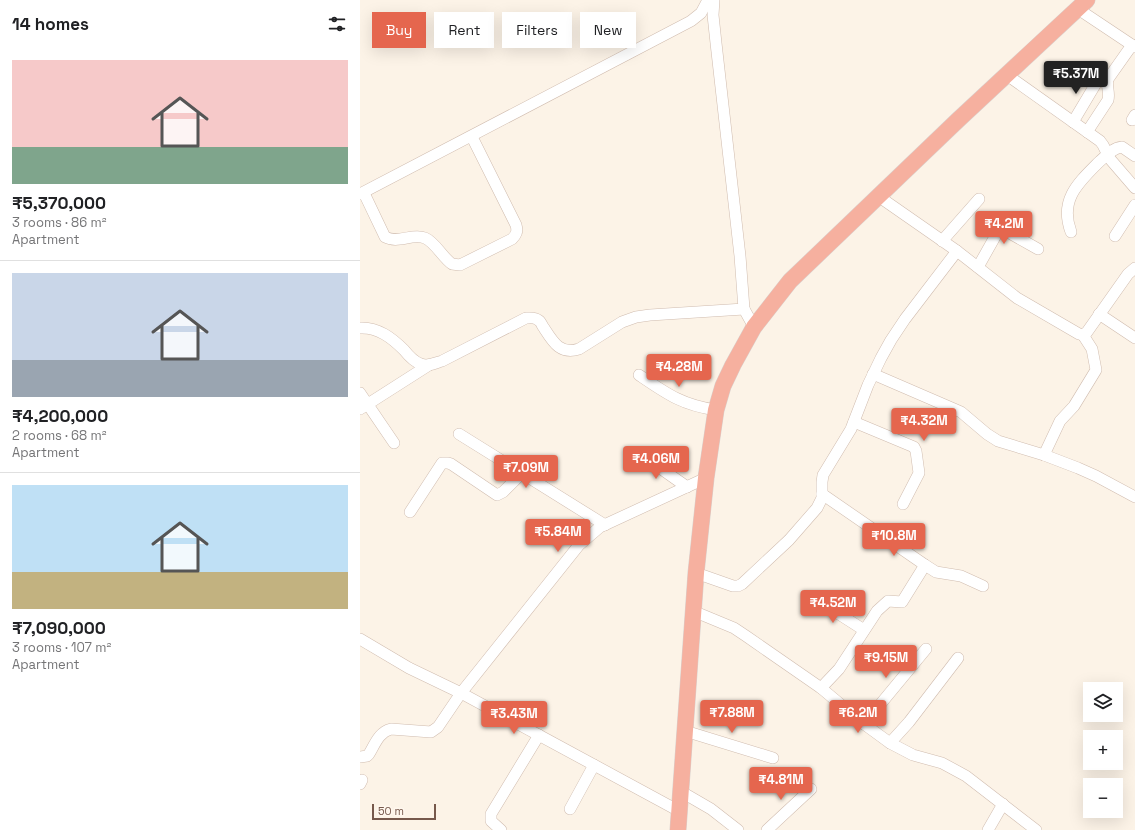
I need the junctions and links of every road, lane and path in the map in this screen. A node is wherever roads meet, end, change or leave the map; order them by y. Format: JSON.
{"nodes":[{"id":1,"x":708,"y":0,"type":"edge"},
{"id":2,"x":714,"y":0,"type":"edge"},
{"id":3,"x":1082,"y":4,"type":"edge"},
{"id":4,"x":1133,"y":46,"type":"edge"},
{"id":5,"x":1007,"y":75,"type":"junction"},
{"id":6,"x":1098,"y":80,"type":"dead end"},
{"id":7,"x":1073,"y":122,"type":"junction"},
{"id":8,"x":1087,"y":132,"type":"junction"},
{"id":9,"x":472,"y":137,"type":"junction"},
{"id":10,"x":1107,"y":155,"type":"junction"},
{"id":11,"x":1135,"y":156,"type":"edge"},
{"id":12,"x":1135,"y":188,"type":"edge"},
{"id":13,"x":362,"y":193,"type":"edge"},
{"id":14,"x":878,"y":196,"type":"junction"},
{"id":15,"x":979,"y":199,"type":"dead end"},
{"id":16,"x":1135,"y":205,"type":"edge"},
{"id":17,"x":1071,"y":232,"type":"dead end"},
{"id":18,"x":1115,"y":236,"type":"dead end"},
{"id":19,"x":942,"y":241,"type":"junction"},
{"id":20,"x":1038,"y":249,"type":"dead end"},
{"id":21,"x":957,"y":251,"type":"junction"},
{"id":22,"x":978,"y":267,"type":"junction"},
{"id":23,"x":1135,"y":268,"type":"edge"},
{"id":24,"x":744,"y":309,"type":"junction"},
{"id":25,"x":1099,"y":314,"type":"junction"},
{"id":26,"x":754,"y":327,"type":"junction"},
{"id":27,"x":360,"y":328,"type":"edge"},
{"id":28,"x":1083,"y":335,"type":"junction"},
{"id":29,"x":1135,"y":338,"type":"edge"},
{"id":30,"x":429,"y":365,"type":"junction"},
{"id":31,"x":873,"y":374,"type":"junction"},
{"id":32,"x":639,"y":375,"type":"dead end"},
{"id":33,"x":360,"y":393,"type":"edge"},
{"id":34,"x":364,"y":406,"type":"edge"},
{"id":35,"x":716,"y":410,"type":"junction"},
{"id":36,"x":854,"y":422,"type":"junction"},
{"id":37,"x":459,"y":434,"type":"dead end"},
{"id":38,"x":394,"y":443,"type":"dead end"},
{"id":39,"x":639,"y":453,"type":"dead end"},
{"id":40,"x":1044,"y":455,"type":"junction"},
{"id":41,"x":522,"y":473,"type":"junction"},
{"id":42,"x":706,"y":478,"type":"junction"},
{"id":43,"x":687,"y":487,"type":"junction"},
{"id":44,"x":822,"y":494,"type":"junction"},
{"id":45,"x":1135,"y":497,"type":"edge"},
{"id":46,"x":903,"y":504,"type":"dead end"},
{"id":47,"x":410,"y":512,"type":"dead end"},
{"id":48,"x":605,"y":525,"type":"junction"},
{"id":49,"x":925,"y":565,"type":"junction"},
{"id":50,"x":696,"y":573,"type":"junction"},
{"id":51,"x":983,"y":586,"type":"dead end"},
{"id":52,"x":814,"y":598,"type":"dead end"},
{"id":53,"x":693,"y":611,"type":"junction"},
{"id":54,"x":864,"y":630,"type":"junction"},
{"id":55,"x":360,"y":639,"type":"edge"},
{"id":56,"x":926,"y":649,"type":"dead end"},
{"id":57,"x":958,"y":658,"type":"dead end"},
{"id":58,"x":821,"y":688,"type":"junction"},
{"id":59,"x":461,"y":693,"type":"junction"},
{"id":60,"x":864,"y":724,"type":"junction"},
{"id":61,"x":684,"y":731,"type":"junction"},
{"id":62,"x":539,"y":735,"type":"junction"},
{"id":63,"x":890,"y":743,"type":"junction"},
{"id":64,"x":360,"y":757,"type":"edge"},
{"id":65,"x":773,"y":758,"type":"dead end"},
{"id":66,"x":594,"y":765,"type":"junction"},
{"id":67,"x":811,"y":789,"type":"dead end"},
{"id":68,"x":680,"y":791,"type":"junction"},
{"id":69,"x":1003,"y":804,"type":"junction"},
{"id":70,"x":570,"y":809,"type":"dead end"},
{"id":71,"x":679,"y":811,"type":"junction"},
{"id":72,"x":501,"y":830,"type":"edge"},
{"id":73,"x":678,"y":830,"type":"edge"},
{"id":74,"x":738,"y":830,"type":"edge"},
{"id":75,"x":768,"y":830,"type":"edge"},
{"id":76,"x":988,"y":830,"type":"edge"},
{"id":77,"x":1036,"y":830,"type":"edge"}],
"edges":[{"from":1,"to":9,"type":"street"},
{"from":2,"to":24,"type":"street"},
{"from":3,"to":4,"type":"street"},
{"from":3,"to":5,"type":"highway"},
{"from":4,"to":8,"type":"street"},
{"from":5,"to":7,"type":"street"},
{"from":5,"to":14,"type":"highway"},
{"from":6,"to":7,"type":"street"},
{"from":7,"to":8,"type":"street"},
{"from":8,"to":10,"type":"street"},
{"from":9,"to":13,"type":"street"},
{"from":9,"to":13,"type":"street"},
{"from":10,"to":11,"type":"street"},
{"from":10,"to":12,"type":"street"},
{"from":10,"to":17,"type":"street"},
{"from":14,"to":19,"type":"street"},
{"from":14,"to":26,"type":"highway"},
{"from":15,"to":19,"type":"street"},
{"from":16,"to":18,"type":"street"},
{"from":19,"to":21,"type":"street"},
{"from":20,"to":22,"type":"street"},
{"from":21,"to":22,"type":"street"},
{"from":21,"to":31,"type":"street"},
{"from":22,"to":28,"type":"street"},
{"from":23,"to":25,"type":"street"},
{"from":24,"to":26,"type":"street"},
{"from":24,"to":30,"type":"street"},
{"from":25,"to":28,"type":"street"},
{"from":25,"to":29,"type":"street"},
{"from":26,"to":35,"type":"highway"},
{"from":27,"to":30,"type":"street"},
{"from":28,"to":40,"type":"street"},
{"from":30,"to":34,"type":"street"},
{"from":31,"to":36,"type":"street"},
{"from":31,"to":40,"type":"street"},
{"from":32,"to":35,"type":"street"},
{"from":33,"to":34,"type":"street"},
{"from":34,"to":38,"type":"street"},
{"from":35,"to":42,"type":"highway"},
{"from":36,"to":44,"type":"street"},
{"from":36,"to":46,"type":"street"},
{"from":37,"to":41,"type":"street"},
{"from":39,"to":43,"type":"street"},
{"from":40,"to":45,"type":"street"},
{"from":41,"to":47,"type":"street"},
{"from":41,"to":48,"type":"street"},
{"from":42,"to":43,"type":"street"},
{"from":42,"to":50,"type":"highway"},
{"from":43,"to":48,"type":"street"},
{"from":44,"to":49,"type":"street"},
{"from":44,"to":50,"type":"street"},
{"from":48,"to":59,"type":"street"},
{"from":49,"to":51,"type":"street"},
{"from":49,"to":54,"type":"street"},
{"from":50,"to":53,"type":"highway"},
{"from":52,"to":54,"type":"street"},
{"from":53,"to":58,"type":"street"},
{"from":53,"to":61,"type":"highway"},
{"from":54,"to":58,"type":"street"},
{"from":55,"to":59,"type":"street"},
{"from":56,"to":60,"type":"street"},
{"from":57,"to":63,"type":"street"},
{"from":58,"to":60,"type":"street"},
{"from":59,"to":62,"type":"street"},
{"from":59,"to":64,"type":"street"},
{"from":60,"to":63,"type":"street"},
{"from":61,"to":65,"type":"street"},
{"from":61,"to":68,"type":"highway"},
{"from":62,"to":66,"type":"street"},
{"from":62,"to":72,"type":"street"},
{"from":63,"to":69,"type":"street"},
{"from":66,"to":70,"type":"street"},
{"from":66,"to":71,"type":"street"},
{"from":67,"to":75,"type":"street"},
{"from":68,"to":71,"type":"highway"},
{"from":68,"to":74,"type":"street"},
{"from":69,"to":76,"type":"street"},
{"from":69,"to":77,"type":"street"},
{"from":71,"to":73,"type":"highway"}]}
